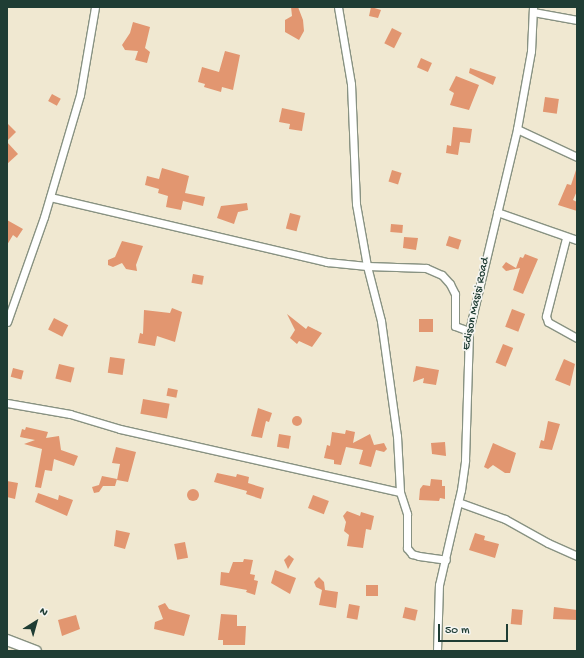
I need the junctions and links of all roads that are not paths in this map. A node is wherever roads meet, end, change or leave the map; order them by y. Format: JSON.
{"nodes":[{"id":1,"x":96,"y":7,"type":"edge"},
{"id":2,"x":338,"y":7,"type":"edge"},
{"id":3,"x":533,"y":10,"type":"edge"},
{"id":4,"x":577,"y":20,"type":"edge"},
{"id":5,"x":517,"y":129,"type":"junction"},
{"id":6,"x":576,"y":156,"type":"edge"},
{"id":7,"x":50,"y":197,"type":"junction"},
{"id":8,"x":497,"y":212,"type":"junction"},
{"id":9,"x":566,"y":238,"type":"junction"},
{"id":10,"x":577,"y":240,"type":"edge"},
{"id":11,"x":367,"y":266,"type":"junction"},
{"id":12,"x":7,"y":322,"type":"edge"},
{"id":13,"x":469,"y":331,"type":"junction"},
{"id":14,"x":577,"y":338,"type":"edge"},
{"id":15,"x":7,"y":403,"type":"edge"},
{"id":16,"x":400,"y":492,"type":"junction"},
{"id":17,"x":458,"y":502,"type":"junction"},
{"id":18,"x":577,"y":556,"type":"edge"},
{"id":19,"x":446,"y":560,"type":"junction"},
{"id":20,"x":7,"y":640,"type":"edge"},
{"id":21,"x":36,"y":651,"type":"edge"},
{"id":22,"x":437,"y":651,"type":"edge"}],
"edges":[{"from":1,"to":7,"type":"street"},
{"from":2,"to":11,"type":"street"},
{"from":3,"to":4,"type":"street"},
{"from":3,"to":5,"type":"street","name":"Edison Masisi Road"},
{"from":5,"to":6,"type":"street"},
{"from":5,"to":8,"type":"street","name":"Edison Masisi Road"},
{"from":7,"to":11,"type":"street"},
{"from":7,"to":12,"type":"street"},
{"from":8,"to":9,"type":"street"},
{"from":8,"to":13,"type":"street","name":"Edison Masisi Road"},
{"from":9,"to":10,"type":"street"},
{"from":9,"to":14,"type":"street"},
{"from":11,"to":13,"type":"street"},
{"from":11,"to":16,"type":"street"},
{"from":13,"to":17,"type":"street","name":"Edison Masisi Road"},
{"from":15,"to":16,"type":"street"},
{"from":16,"to":19,"type":"street"},
{"from":17,"to":18,"type":"street"},
{"from":17,"to":19,"type":"street","name":"Edison Masisi Road"},
{"from":19,"to":22,"type":"street","name":"Edison Masisi Road"},
{"from":20,"to":21,"type":"main road"}]}
